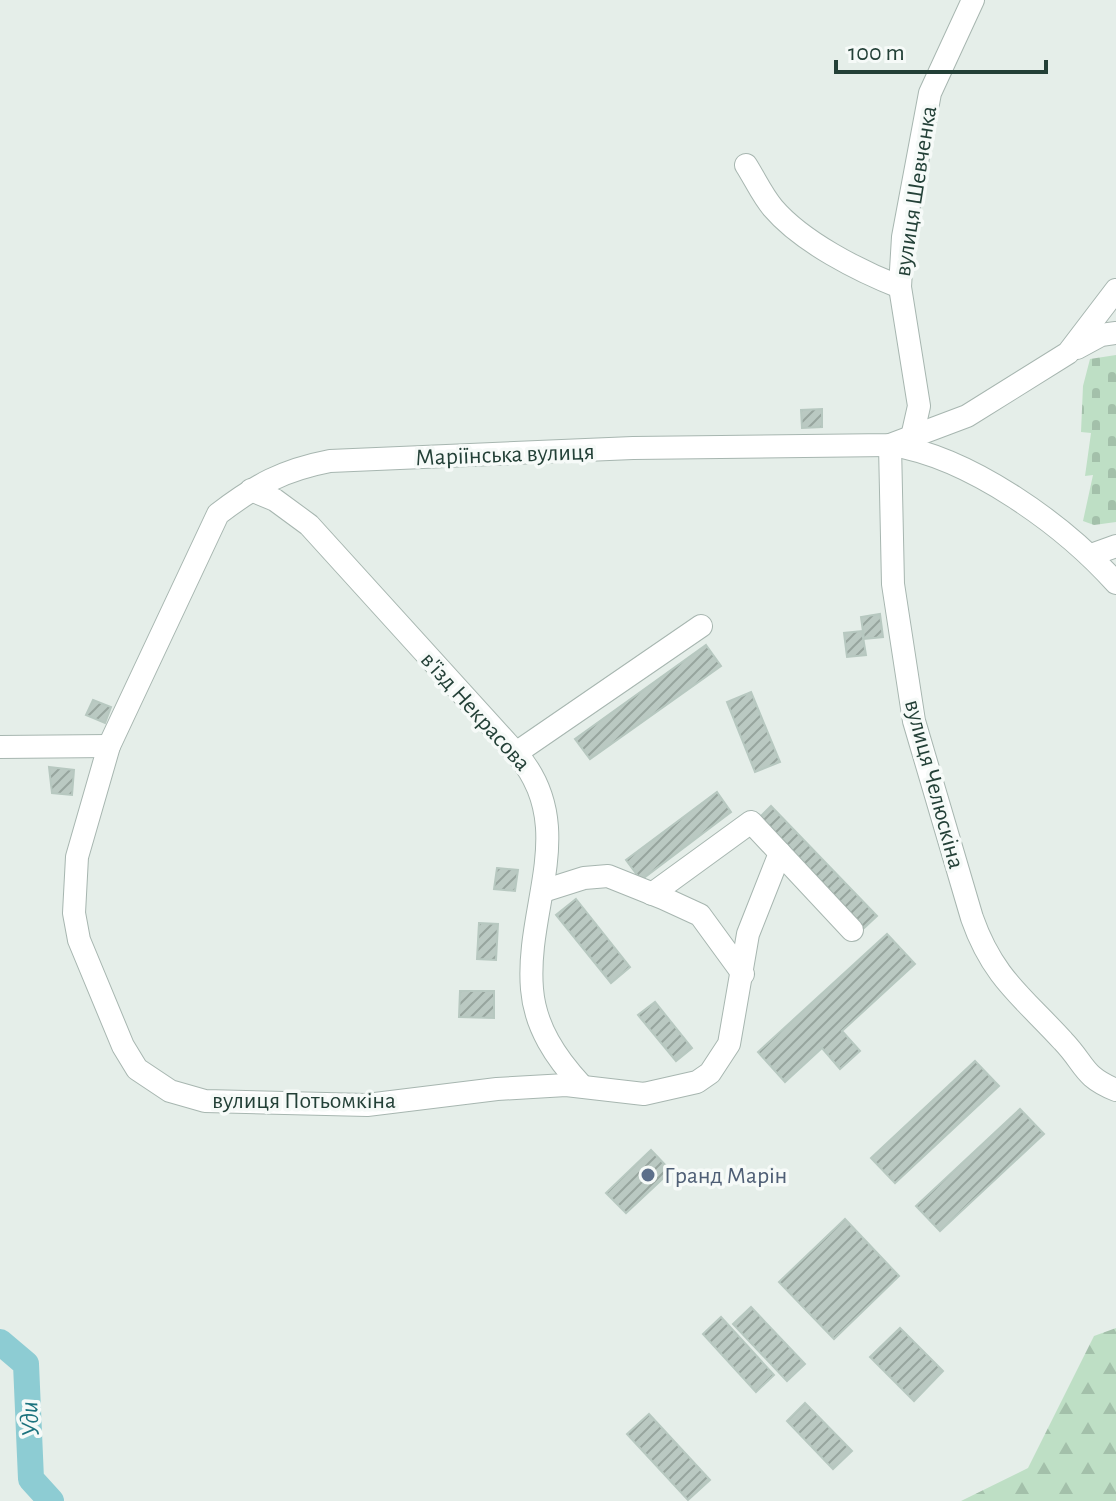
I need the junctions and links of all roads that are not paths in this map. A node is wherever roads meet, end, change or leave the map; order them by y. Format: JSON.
{"nodes":[{"id":1,"x":973,"y":0,"type":"edge"},
{"id":2,"x":746,"y":165,"type":"dead end"},
{"id":3,"x":900,"y":287,"type":"junction"},
{"id":4,"x":1116,"y":290,"type":"edge"},
{"id":5,"x":1116,"y":333,"type":"edge"},
{"id":6,"x":1068,"y":353,"type":"junction"},
{"id":7,"x":912,"y":437,"type":"junction"},
{"id":8,"x":890,"y":445,"type":"junction"},
{"id":9,"x":251,"y":490,"type":"junction"},
{"id":10,"x":1116,"y":546,"type":"edge"},
{"id":11,"x":1091,"y":555,"type":"junction"},
{"id":12,"x":1116,"y":583,"type":"edge"},
{"id":13,"x":701,"y":626,"type":"dead end"},
{"id":14,"x":109,"y":746,"type":"junction"},
{"id":15,"x":0,"y":747,"type":"edge"},
{"id":16,"x":516,"y":753,"type":"junction"},
{"id":17,"x":780,"y":853,"type":"junction"},
{"id":18,"x":543,"y":891,"type":"junction"},
{"id":19,"x":652,"y":894,"type":"junction"},
{"id":20,"x":852,"y":930,"type":"dead end"},
{"id":21,"x":743,"y":974,"type":"junction"},
{"id":22,"x":581,"y":1085,"type":"junction"},
{"id":23,"x":1116,"y":1090,"type":"edge"}],
"edges":[{"from":1,"to":3,"type":"street","name":"вулиця Шевченка"},
{"from":2,"to":3,"type":"street"},
{"from":3,"to":7,"type":"street","name":"вулиця Шевченка"},
{"from":4,"to":6,"type":"street","name":"Маріїнська вулиця"},
{"from":5,"to":6,"type":"street"},
{"from":6,"to":7,"type":"street","name":"Маріїнська вулиця"},
{"from":7,"to":8,"type":"street","name":"Маріїнська вулиця"},
{"from":8,"to":9,"type":"street","name":"Маріїнська вулиця"},
{"from":8,"to":11,"type":"street"},
{"from":8,"to":23,"type":"street","name":"вулиця Челюскіна"},
{"from":9,"to":14,"type":"street","name":"Маріїнська вулиця"},
{"from":9,"to":16,"type":"street","name":"в'їзд Некрасова"},
{"from":10,"to":11,"type":"street"},
{"from":11,"to":12,"type":"street"},
{"from":13,"to":16,"type":"street"},
{"from":14,"to":15,"type":"street"},
{"from":14,"to":22,"type":"street","name":"вулиця Потьомкіна"},
{"from":16,"to":18,"type":"street","name":"в'їзд Некрасова"},
{"from":17,"to":19,"type":"street"},
{"from":17,"to":20,"type":"street"},
{"from":17,"to":21,"type":"street"},
{"from":18,"to":19,"type":"street"},
{"from":18,"to":22,"type":"street","name":"в'їзд Некрасова"},
{"from":19,"to":21,"type":"street"},
{"from":21,"to":22,"type":"street"}]}
